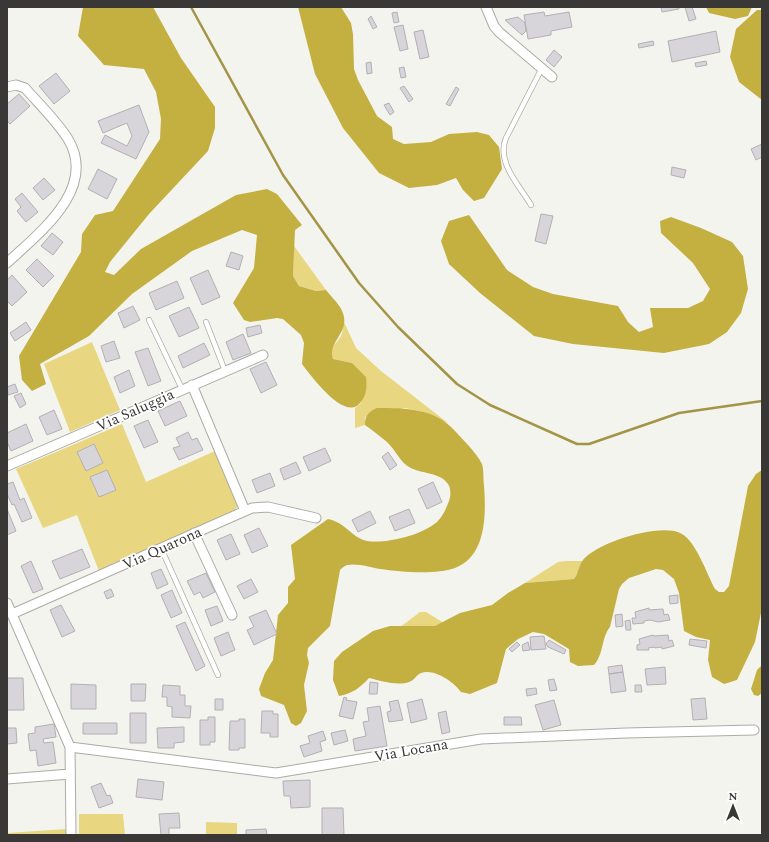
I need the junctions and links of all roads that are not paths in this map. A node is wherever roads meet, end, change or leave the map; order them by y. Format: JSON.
{"nodes":[{"id":1,"x":486,"y":7,"type":"edge"},
{"id":2,"x":542,"y":68,"type":"junction"},
{"id":3,"x":552,"y":77,"type":"dead end"},
{"id":4,"x":7,"y":87,"type":"edge"},
{"id":5,"x":531,"y":205,"type":"dead end"},
{"id":6,"x":7,"y":263,"type":"edge"},
{"id":7,"x":149,"y":320,"type":"dead end"},
{"id":8,"x":206,"y":322,"type":"dead end"},
{"id":9,"x":263,"y":355,"type":"dead end"},
{"id":10,"x":225,"y":371,"type":"junction"},
{"id":11,"x":192,"y":385,"type":"junction"},
{"id":12,"x":182,"y":389,"type":"junction"},
{"id":13,"x":7,"y":466,"type":"edge"},
{"id":14,"x":245,"y":511,"type":"junction"},
{"id":15,"x":316,"y":518,"type":"dead end"},
{"id":16,"x":194,"y":533,"type":"junction"},
{"id":17,"x":161,"y":548,"type":"junction"},
{"id":18,"x":7,"y":603,"type":"edge"},
{"id":19,"x":12,"y":614,"type":"junction"},
{"id":20,"x":232,"y":615,"type":"dead end"},
{"id":21,"x":218,"y":675,"type":"dead end"},
{"id":22,"x":758,"y":730,"type":"edge"},
{"id":23,"x":70,"y":747,"type":"junction"},
{"id":24,"x":70,"y":774,"type":"junction"},
{"id":25,"x":7,"y":779,"type":"edge"},
{"id":26,"x":71,"y":835,"type":"edge"}],
"edges":[{"from":1,"to":2,"type":"street"},
{"from":2,"to":3,"type":"street"},
{"from":2,"to":5,"type":"lane"},
{"from":4,"to":6,"type":"street"},
{"from":7,"to":12,"type":"lane"},
{"from":8,"to":10,"type":"lane"},
{"from":9,"to":10,"type":"street","name":"Via Saluggia"},
{"from":10,"to":11,"type":"street","name":"Via Saluggia"},
{"from":11,"to":12,"type":"street","name":"Via Saluggia"},
{"from":11,"to":14,"type":"street"},
{"from":12,"to":13,"type":"street","name":"Via Saluggia"},
{"from":14,"to":15,"type":"street","name":"Via Quarona"},
{"from":14,"to":16,"type":"street","name":"Via Quarona"},
{"from":16,"to":17,"type":"street","name":"Via Quarona"},
{"from":16,"to":20,"type":"street"},
{"from":17,"to":19,"type":"street","name":"Via Quarona"},
{"from":17,"to":21,"type":"lane"},
{"from":18,"to":19,"type":"street"},
{"from":19,"to":23,"type":"street"},
{"from":22,"to":23,"type":"street","name":"Via Locana"},
{"from":23,"to":24,"type":"street"},
{"from":24,"to":25,"type":"street"},
{"from":24,"to":26,"type":"street"}]}
